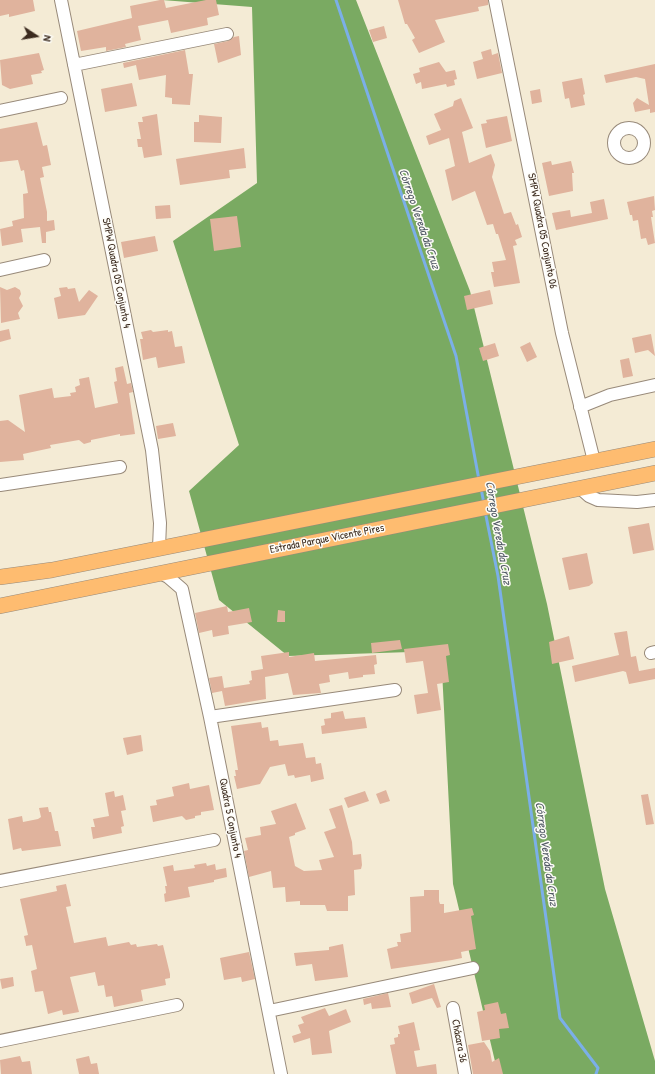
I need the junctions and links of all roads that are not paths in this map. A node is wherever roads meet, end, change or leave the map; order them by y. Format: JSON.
{"nodes":[{"id":1,"x":61,"y":0,"type":"edge"},
{"id":2,"x":495,"y":0,"type":"edge"},
{"id":3,"x":227,"y":34,"type":"dead end"},
{"id":4,"x":74,"y":65,"type":"junction"},
{"id":5,"x":61,"y":98,"type":"dead end"},
{"id":6,"x":0,"y":111,"type":"edge"},
{"id":7,"x":649,"y":139,"type":"edge"},
{"id":8,"x":44,"y":260,"type":"dead end"},
{"id":9,"x":0,"y":270,"type":"edge"},
{"id":10,"x":655,"y":385,"type":"edge"},
{"id":11,"x":580,"y":407,"type":"junction"},
{"id":12,"x":655,"y":449,"type":"edge"},
{"id":13,"x":594,"y":461,"type":"junction"},
{"id":14,"x":120,"y":467,"type":"dead end"},
{"id":15,"x":655,"y":473,"type":"edge"},
{"id":16,"x":0,"y":485,"type":"edge"},
{"id":17,"x":580,"y":488,"type":"junction"},
{"id":18,"x":655,"y":500,"type":"edge"},
{"id":19,"x":159,"y":548,"type":"junction"},
{"id":20,"x":160,"y":573,"type":"junction"},
{"id":21,"x":0,"y":577,"type":"edge"},
{"id":22,"x":0,"y":606,"type":"edge"},
{"id":23,"x":395,"y":690,"type":"dead end"},
{"id":24,"x":210,"y":717,"type":"junction"},
{"id":25,"x":214,"y":840,"type":"dead end"},
{"id":26,"x":0,"y":881,"type":"edge"},
{"id":27,"x":473,"y":968,"type":"dead end"},
{"id":28,"x":177,"y":1005,"type":"dead end"},
{"id":29,"x":453,"y":1008,"type":"dead end"},
{"id":30,"x":269,"y":1011,"type":"junction"},
{"id":31,"x":0,"y":1040,"type":"edge"},
{"id":32,"x":281,"y":1074,"type":"edge"},
{"id":33,"x":465,"y":1074,"type":"edge"}],
"edges":[{"from":1,"to":4,"type":"street","name":"SMPW Quadra 05 Conjunto 4"},
{"from":2,"to":11,"type":"street","name":"SMPW Quadra 05 Conjunto 06"},
{"from":3,"to":4,"type":"street"},
{"from":4,"to":19,"type":"street","name":"SMPW Quadra 05 Conjunto 4"},
{"from":5,"to":6,"type":"street"},
{"from":7,"to":7,"type":"street"},
{"from":8,"to":9,"type":"street"},
{"from":10,"to":11,"type":"street"},
{"from":11,"to":13,"type":"street","name":"SMPW Quadra 05 Conjunto 06"},
{"from":12,"to":13,"type":"main road"},
{"from":13,"to":19,"type":"main road"},
{"from":14,"to":16,"type":"street"},
{"from":15,"to":17,"type":"main road","name":"Estrada Parque Vicente Pires"},
{"from":17,"to":18,"type":"street"},
{"from":17,"to":20,"type":"main road","name":"Estrada Parque Vicente Pires"},
{"from":19,"to":21,"type":"main road"},
{"from":20,"to":22,"type":"main road","name":"Estrada Parque Vicente Pires"},
{"from":20,"to":24,"type":"street","name":"Quadra 5 Conjunto 4"},
{"from":23,"to":24,"type":"street"},
{"from":24,"to":30,"type":"street","name":"Quadra 5 Conjunto 4"},
{"from":25,"to":26,"type":"street"},
{"from":27,"to":30,"type":"street"},
{"from":28,"to":31,"type":"street"},
{"from":29,"to":33,"type":"street","name":"Chácara 36"},
{"from":30,"to":32,"type":"street","name":"Quadra 5 Conjunto 4"}]}
